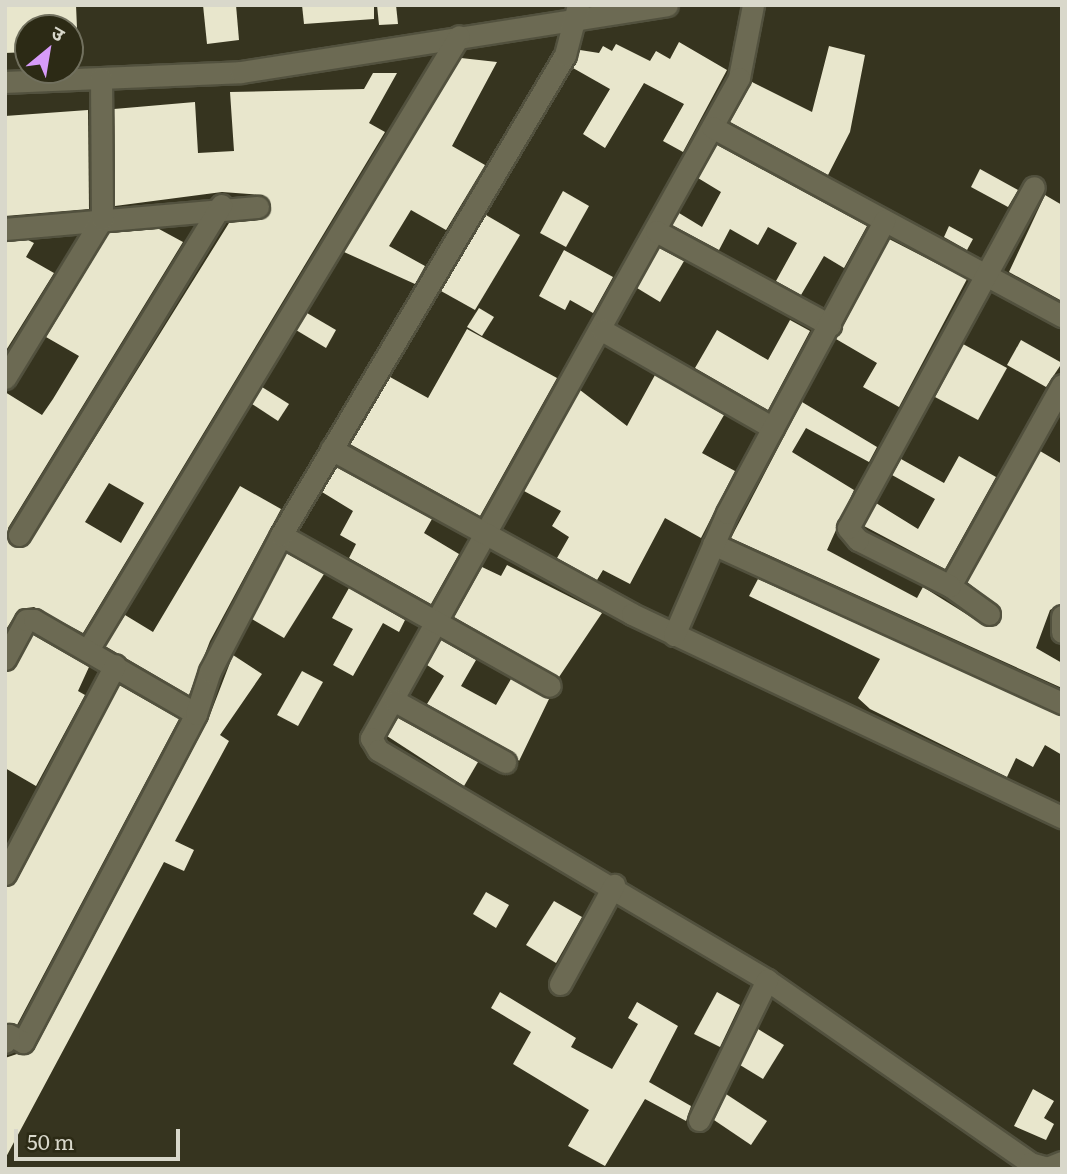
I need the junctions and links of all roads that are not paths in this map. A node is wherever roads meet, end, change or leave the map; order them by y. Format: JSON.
{"nodes":[{"id":1,"x":667,"y":5,"type":"edge"},
{"id":2,"x":753,"y":5,"type":"edge"},
{"id":3,"x":579,"y":10,"type":"edge"},
{"id":4,"x":459,"y":36,"type":"junction"},
{"id":5,"x":101,"y":78,"type":"junction"},
{"id":6,"x":5,"y":82,"type":"edge"},
{"id":7,"x":712,"y":127,"type":"junction"},
{"id":8,"x":1034,"y":187,"type":"dead end"},
{"id":9,"x":221,"y":205,"type":"junction"},
{"id":10,"x":258,"y":207,"type":"dead end"},
{"id":11,"x":102,"y":219,"type":"junction"},
{"id":12,"x":884,"y":220,"type":"junction"},
{"id":13,"x":5,"y":229,"type":"edge"},
{"id":14,"x":656,"y":231,"type":"junction"},
{"id":15,"x":989,"y":277,"type":"junction"},
{"id":16,"x":1062,"y":316,"type":"edge"},
{"id":17,"x":830,"y":325,"type":"junction"},
{"id":18,"x":602,"y":330,"type":"junction"},
{"id":19,"x":5,"y":378,"type":"edge"},
{"id":20,"x":1062,"y":385,"type":"edge"},
{"id":21,"x":774,"y":428,"type":"junction"},
{"id":22,"x":331,"y":449,"type":"junction"},
{"id":23,"x":19,"y":535,"type":"dead end"},
{"id":24,"x":281,"y":535,"type":"junction"},
{"id":25,"x":486,"y":538,"type":"junction"},
{"id":26,"x":713,"y":544,"type":"junction"},
{"id":27,"x":950,"y":586,"type":"junction"},
{"id":28,"x":989,"y":614,"type":"dead end"},
{"id":29,"x":1062,"y":616,"type":"edge"},
{"id":30,"x":439,"y":621,"type":"junction"},
{"id":31,"x":1062,"y":632,"type":"edge"},
{"id":32,"x":674,"y":635,"type":"junction"},
{"id":33,"x":89,"y":648,"type":"junction"},
{"id":34,"x":5,"y":659,"type":"edge"},
{"id":35,"x":115,"y":665,"type":"junction"},
{"id":36,"x":550,"y":686,"type":"dead end"},
{"id":37,"x":395,"y":701,"type":"junction"},
{"id":38,"x":1062,"y":703,"type":"edge"},
{"id":39,"x":196,"y":714,"type":"junction"},
{"id":40,"x":506,"y":762,"type":"dead end"},
{"id":41,"x":1062,"y":817,"type":"edge"},
{"id":42,"x":5,"y":874,"type":"edge"},
{"id":43,"x":614,"y":885,"type":"junction"},
{"id":44,"x":767,"y":980,"type":"junction"},
{"id":45,"x":561,"y":984,"type":"dead end"},
{"id":46,"x":7,"y":1037,"type":"edge"},
{"id":47,"x":699,"y":1120,"type":"dead end"},
{"id":48,"x":1062,"y":1162,"type":"edge"}],
"edges":[{"from":1,"to":3,"type":"street"},
{"from":2,"to":7,"type":"street"},
{"from":3,"to":4,"type":"street"},
{"from":3,"to":22,"type":"street"},
{"from":4,"to":5,"type":"street"},
{"from":4,"to":33,"type":"street"},
{"from":5,"to":6,"type":"street"},
{"from":5,"to":11,"type":"street"},
{"from":7,"to":12,"type":"street"},
{"from":7,"to":14,"type":"street"},
{"from":8,"to":15,"type":"street"},
{"from":9,"to":10,"type":"street"},
{"from":9,"to":11,"type":"street"},
{"from":9,"to":23,"type":"street"},
{"from":11,"to":13,"type":"street"},
{"from":11,"to":19,"type":"street"},
{"from":12,"to":15,"type":"street"},
{"from":12,"to":17,"type":"street"},
{"from":14,"to":17,"type":"street"},
{"from":14,"to":18,"type":"street"},
{"from":15,"to":16,"type":"street"},
{"from":15,"to":27,"type":"street"},
{"from":17,"to":21,"type":"street"},
{"from":18,"to":21,"type":"street"},
{"from":18,"to":25,"type":"street"},
{"from":20,"to":27,"type":"street"},
{"from":21,"to":26,"type":"street"},
{"from":22,"to":24,"type":"street"},
{"from":22,"to":25,"type":"street"},
{"from":24,"to":30,"type":"street"},
{"from":24,"to":39,"type":"street"},
{"from":25,"to":30,"type":"street"},
{"from":25,"to":32,"type":"street"},
{"from":26,"to":32,"type":"street"},
{"from":26,"to":38,"type":"street"},
{"from":27,"to":28,"type":"street"},
{"from":29,"to":31,"type":"street"},
{"from":30,"to":36,"type":"street"},
{"from":30,"to":37,"type":"street"},
{"from":32,"to":41,"type":"street"},
{"from":33,"to":34,"type":"street"},
{"from":33,"to":35,"type":"street"},
{"from":35,"to":39,"type":"street"},
{"from":35,"to":42,"type":"street"},
{"from":37,"to":40,"type":"street"},
{"from":37,"to":43,"type":"street"},
{"from":39,"to":46,"type":"street"},
{"from":43,"to":44,"type":"street"},
{"from":43,"to":45,"type":"street"},
{"from":44,"to":47,"type":"street"},
{"from":44,"to":48,"type":"street"}]}
